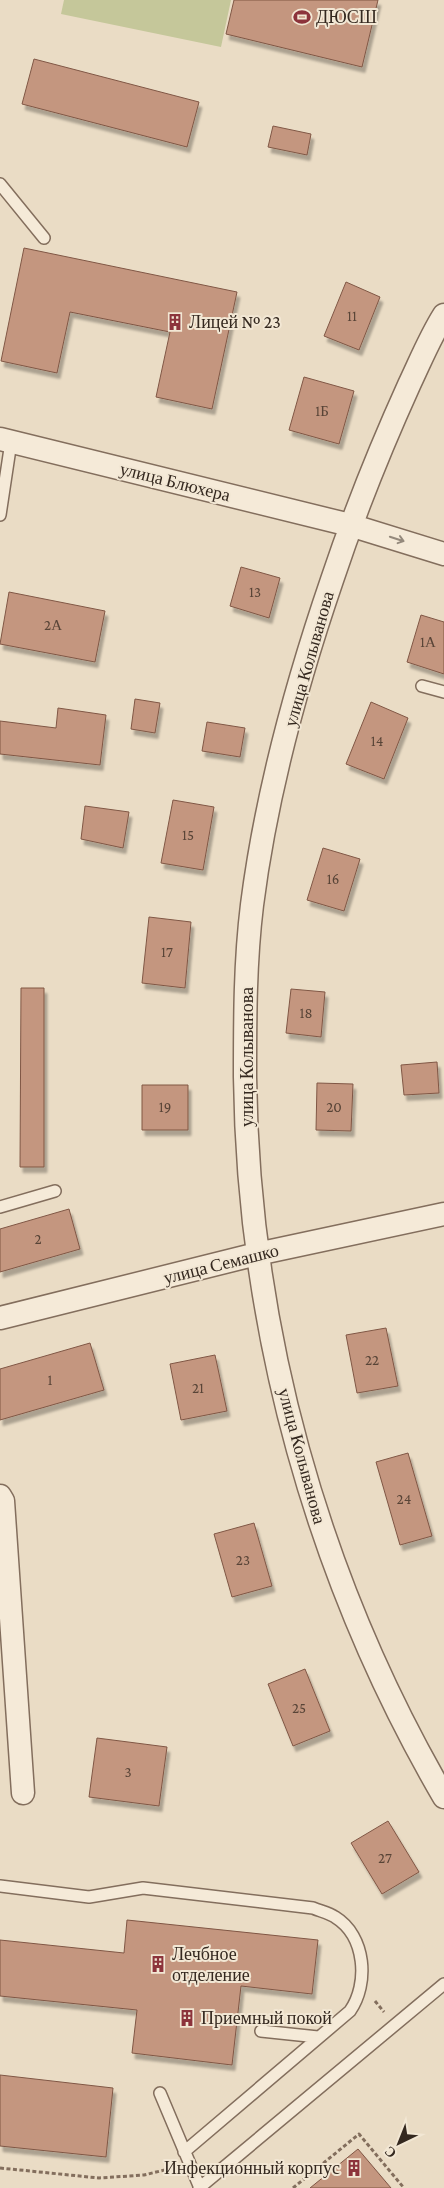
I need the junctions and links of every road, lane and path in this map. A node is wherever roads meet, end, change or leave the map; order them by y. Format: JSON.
{"nodes":[{"id":1,"x":0,"y":184,"type":"edge"},
{"id":2,"x":44,"y":238,"type":"dead end"},
{"id":3,"x":444,"y":315,"type":"edge"},
{"id":4,"x":6,"y":441,"type":"edge"},
{"id":5,"x":0,"y":516,"type":"edge"},
{"id":6,"x":350,"y":525,"type":"junction"},
{"id":7,"x":444,"y":554,"type":"edge"},
{"id":8,"x":422,"y":686,"type":"dead end"},
{"id":9,"x":444,"y":692,"type":"edge"},
{"id":10,"x":55,"y":1192,"type":"dead end"},
{"id":11,"x":0,"y":1208,"type":"edge"},
{"id":12,"x":444,"y":1214,"type":"edge"},
{"id":13,"x":257,"y":1254,"type":"junction"},
{"id":14,"x":0,"y":1318,"type":"edge"},
{"id":15,"x":0,"y":1496,"type":"edge"},
{"id":16,"x":23,"y":1793,"type":"dead end"},
{"id":17,"x":444,"y":1797,"type":"edge"},
{"id":18,"x":0,"y":1886,"type":"edge"},
{"id":19,"x":444,"y":1984,"type":"edge"},
{"id":20,"x":261,"y":2031,"type":"dead end"},
{"id":21,"x":318,"y":2037,"type":"junction"},
{"id":22,"x":160,"y":2093,"type":"dead end"},
{"id":23,"x":184,"y":2152,"type":"junction"},
{"id":24,"x":200,"y":2188,"type":"edge"},
{"id":25,"x":293,"y":2188,"type":"edge"},
{"id":26,"x":404,"y":2188,"type":"edge"}],
"edges":[{"from":1,"to":2,"type":"lane"},
{"from":3,"to":6,"type":"street","name":"улица Колыванова"},
{"from":4,"to":5,"type":"lane"},
{"from":4,"to":6,"type":"street","name":"улица Блюхера"},
{"from":6,"to":7,"type":"street","name":"улица Блюхера","one_way":true},
{"from":6,"to":13,"type":"street","name":"улица Колыванова"},
{"from":8,"to":9,"type":"lane"},
{"from":10,"to":11,"type":"lane"},
{"from":12,"to":13,"type":"street","name":"улица Семашко"},
{"from":13,"to":14,"type":"street","name":"улица Семашко"},
{"from":13,"to":17,"type":"street","name":"улица Колыванова"},
{"from":15,"to":16,"type":"street"},
{"from":18,"to":21,"type":"lane"},
{"from":19,"to":24,"type":"lane"},
{"from":20,"to":21,"type":"lane"},
{"from":21,"to":23,"type":"lane"},
{"from":22,"to":23,"type":"lane"},
{"from":23,"to":24,"type":"lane"},
{"from":25,"to":26,"type":"path"}]}
